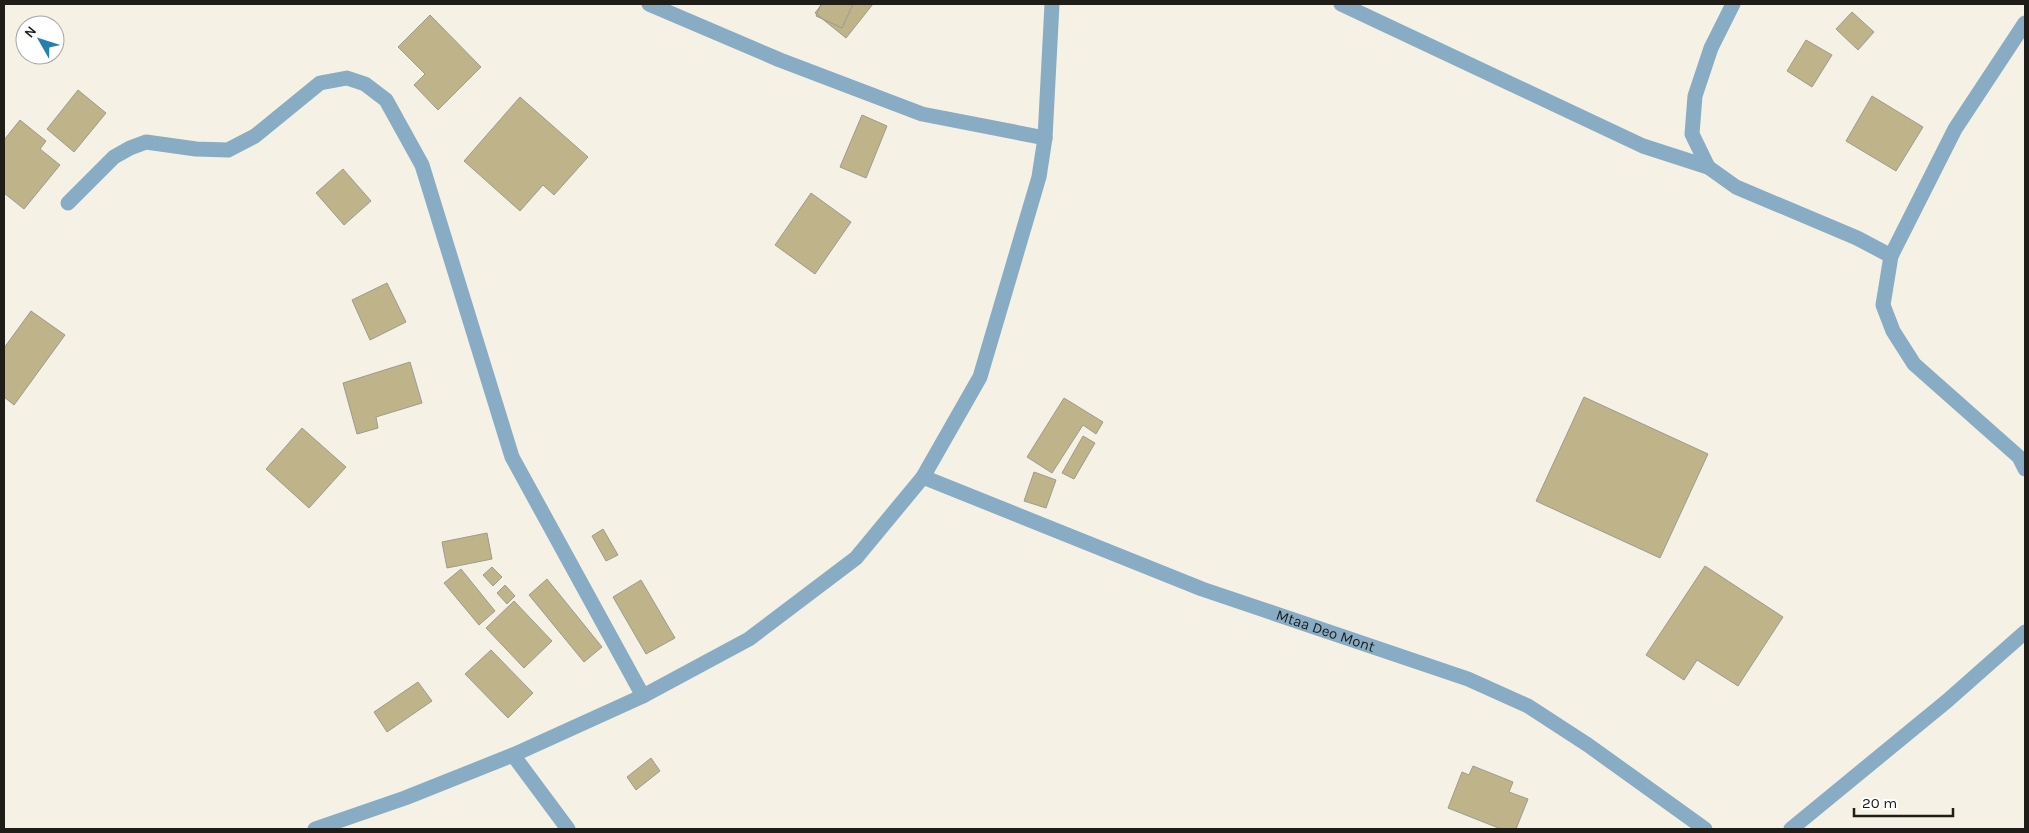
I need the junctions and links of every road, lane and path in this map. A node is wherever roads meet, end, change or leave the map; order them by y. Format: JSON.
{"nodes":[{"id":1,"x":649,"y":4,"type":"edge"},
{"id":2,"x":1052,"y":4,"type":"edge"},
{"id":3,"x":1341,"y":4,"type":"edge"},
{"id":4,"x":1733,"y":4,"type":"edge"},
{"id":5,"x":2025,"y":23,"type":"edge"},
{"id":6,"x":1045,"y":138,"type":"junction"},
{"id":7,"x":1708,"y":167,"type":"junction"},
{"id":8,"x":68,"y":203,"type":"dead end"},
{"id":9,"x":1891,"y":256,"type":"junction"},
{"id":10,"x":2025,"y":468,"type":"edge"},
{"id":11,"x":923,"y":477,"type":"junction"},
{"id":12,"x":2025,"y":632,"type":"edge"},
{"id":13,"x":643,"y":696,"type":"junction"},
{"id":14,"x":513,"y":755,"type":"junction"},
{"id":15,"x":315,"y":829,"type":"edge"},
{"id":16,"x":568,"y":829,"type":"edge"},
{"id":17,"x":1705,"y":829,"type":"edge"},
{"id":18,"x":1791,"y":829,"type":"edge"}],
"edges":[{"from":1,"to":6,"type":"street"},
{"from":2,"to":6,"type":"street"},
{"from":3,"to":7,"type":"street"},
{"from":4,"to":7,"type":"street"},
{"from":5,"to":9,"type":"street"},
{"from":6,"to":11,"type":"street"},
{"from":7,"to":9,"type":"street"},
{"from":8,"to":13,"type":"street"},
{"from":9,"to":10,"type":"street"},
{"from":11,"to":13,"type":"street"},
{"from":11,"to":17,"type":"street","name":"Mtaa Deo Mont"},
{"from":12,"to":18,"type":"street"},
{"from":13,"to":14,"type":"street"},
{"from":14,"to":15,"type":"street"},
{"from":14,"to":16,"type":"street"}]}
